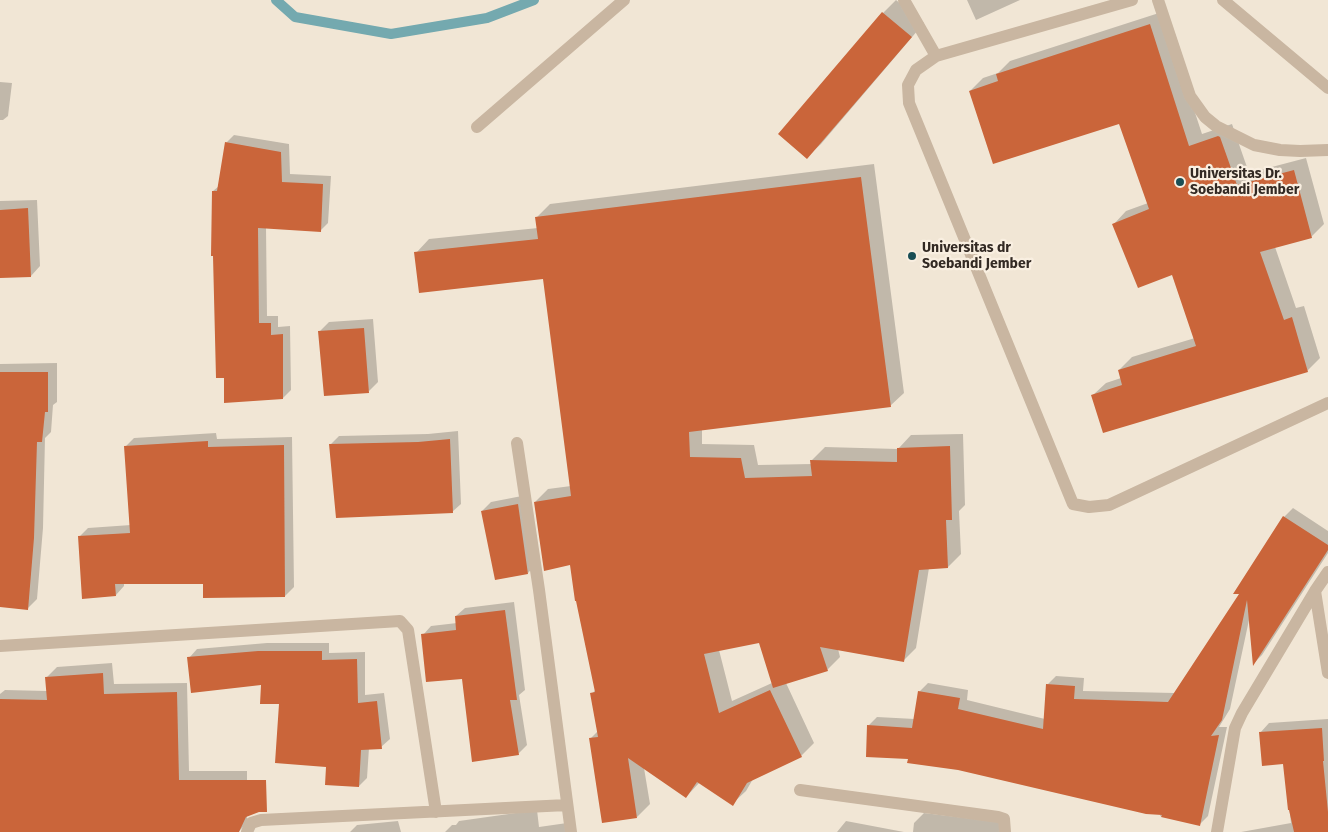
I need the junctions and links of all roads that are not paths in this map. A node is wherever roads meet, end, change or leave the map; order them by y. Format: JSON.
{"nodes":[{"id":1,"x":624,"y":0,"type":"edge"},
{"id":2,"x":904,"y":0,"type":"edge"},
{"id":3,"x":1132,"y":0,"type":"edge"},
{"id":4,"x":1158,"y":0,"type":"edge"},
{"id":5,"x":1223,"y":0,"type":"edge"},
{"id":6,"x":936,"y":56,"type":"junction"},
{"id":7,"x":1328,"y":88,"type":"edge"},
{"id":8,"x":477,"y":126,"type":"dead end"},
{"id":9,"x":1328,"y":150,"type":"edge"},
{"id":10,"x":1328,"y":403,"type":"edge"},
{"id":11,"x":517,"y":443,"type":"dead end"},
{"id":12,"x":1328,"y":572,"type":"edge"},
{"id":13,"x":1315,"y":591,"type":"junction"},
{"id":14,"x":0,"y":646,"type":"edge"},
{"id":15,"x":1328,"y":673,"type":"edge"},
{"id":16,"x":800,"y":790,"type":"dead end"},
{"id":17,"x":567,"y":805,"type":"junction"},
{"id":18,"x":436,"y":812,"type":"junction"},
{"id":19,"x":247,"y":832,"type":"edge"},
{"id":20,"x":571,"y":832,"type":"edge"},
{"id":21,"x":1005,"y":832,"type":"edge"},
{"id":22,"x":1217,"y":832,"type":"edge"}],
"edges":[{"from":1,"to":8,"type":"street"},
{"from":2,"to":6,"type":"street"},
{"from":3,"to":6,"type":"street"},
{"from":4,"to":9,"type":"street"},
{"from":5,"to":7,"type":"street"},
{"from":6,"to":10,"type":"street"},
{"from":11,"to":17,"type":"street"},
{"from":12,"to":13,"type":"street"},
{"from":13,"to":15,"type":"street"},
{"from":13,"to":22,"type":"street"},
{"from":14,"to":18,"type":"street"},
{"from":16,"to":21,"type":"street"},
{"from":17,"to":18,"type":"street"},
{"from":17,"to":20,"type":"street"},
{"from":18,"to":19,"type":"street"}]}
